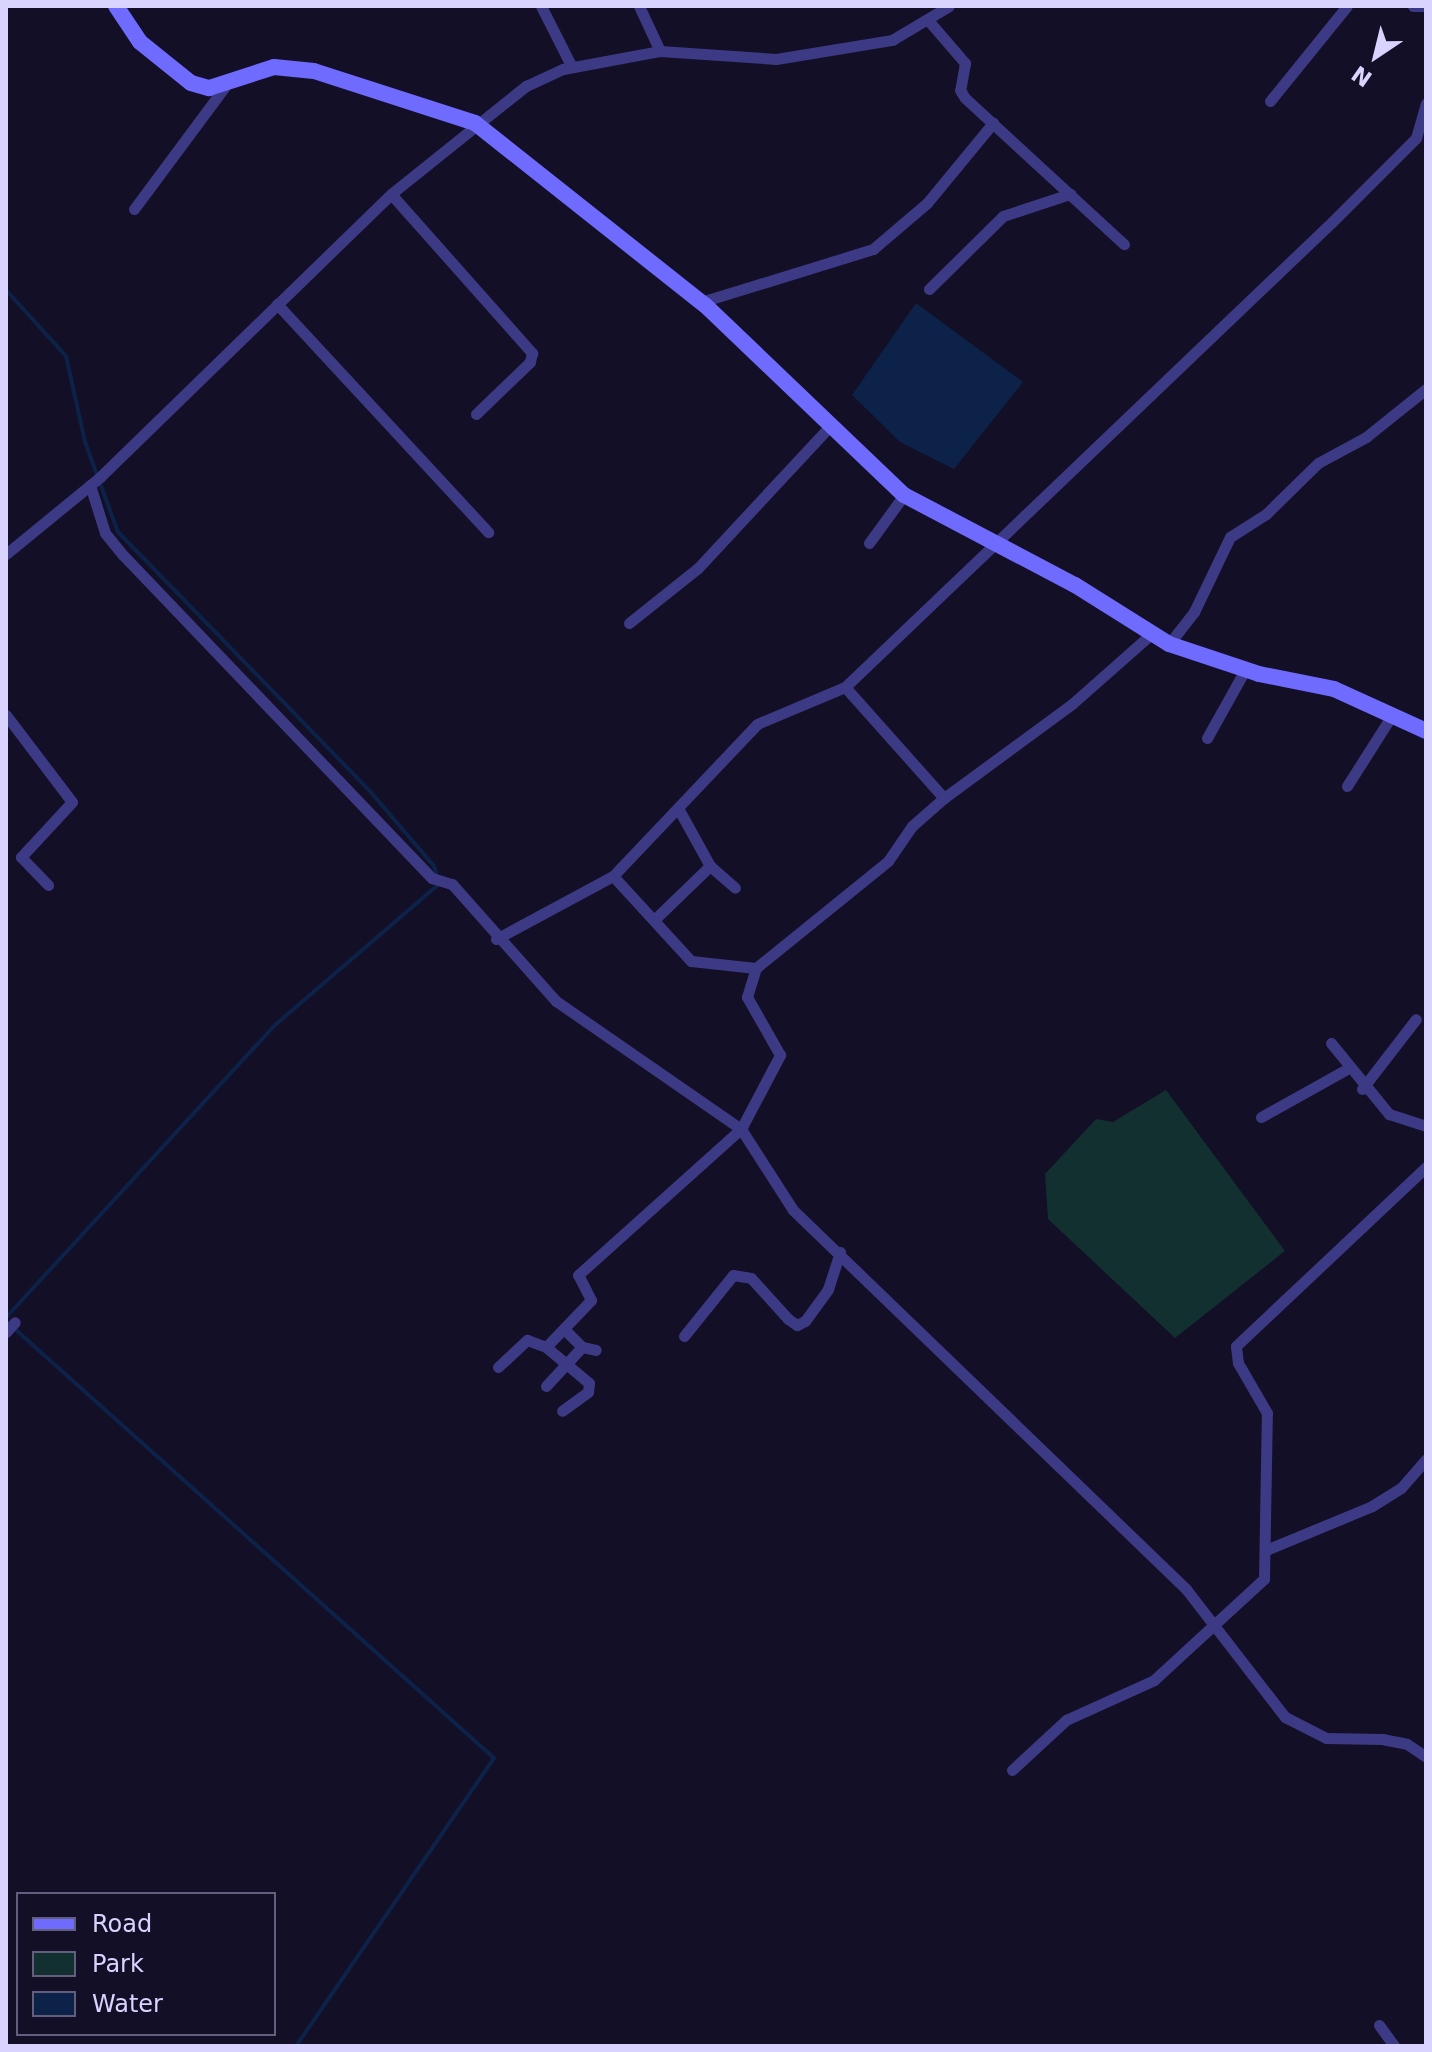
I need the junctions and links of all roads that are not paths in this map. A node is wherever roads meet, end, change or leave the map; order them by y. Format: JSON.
{"nodes":[{"id":1,"x":116,"y":6,"type":"edge"},
{"id":2,"x":541,"y":6,"type":"edge"},
{"id":3,"x":639,"y":6,"type":"edge"},
{"id":4,"x":948,"y":6,"type":"edge"},
{"id":5,"x":1347,"y":6,"type":"edge"},
{"id":6,"x":1413,"y":6,"type":"edge"},
{"id":7,"x":1426,"y":6,"type":"edge"},
{"id":8,"x":932,"y":17,"type":"junction"},
{"id":9,"x":660,"y":51,"type":"junction"},
{"id":10,"x":572,"y":67,"type":"junction"},
{"id":11,"x":227,"y":84,"type":"junction"},
{"id":12,"x":1270,"y":101,"type":"dead end"},
{"id":13,"x":1426,"y":103,"type":"edge"},
{"id":14,"x":475,"y":123,"type":"junction"},
{"id":15,"x":993,"y":123,"type":"junction"},
{"id":16,"x":391,"y":194,"type":"junction"},
{"id":17,"x":1070,"y":194,"type":"junction"},
{"id":18,"x":134,"y":209,"type":"dead end"},
{"id":19,"x":1124,"y":244,"type":"dead end"},
{"id":20,"x":929,"y":289,"type":"dead end"},
{"id":21,"x":701,"y":302,"type":"junction"},
{"id":22,"x":277,"y":304,"type":"junction"},
{"id":23,"x":1426,"y":389,"type":"edge"},
{"id":24,"x":476,"y":414,"type":"dead end"},
{"id":25,"x":830,"y":426,"type":"junction"},
{"id":26,"x":90,"y":485,"type":"junction"},
{"id":27,"x":904,"y":495,"type":"junction"},
{"id":28,"x":488,"y":532,"type":"dead end"},
{"id":29,"x":869,"y":543,"type":"dead end"},
{"id":30,"x":999,"y":543,"type":"junction"},
{"id":31,"x":6,"y":554,"type":"edge"},
{"id":32,"x":629,"y":623,"type":"dead end"},
{"id":33,"x":1150,"y":635,"type":"junction"},
{"id":34,"x":1169,"y":644,"type":"junction"},
{"id":35,"x":1245,"y":670,"type":"junction"},
{"id":36,"x":845,"y":687,"type":"junction"},
{"id":37,"x":6,"y":715,"type":"edge"},
{"id":38,"x":1392,"y":715,"type":"junction"},
{"id":39,"x":1426,"y":731,"type":"edge"},
{"id":40,"x":1207,"y":738,"type":"dead end"},
{"id":41,"x":1347,"y":786,"type":"dead end"},
{"id":42,"x":944,"y":798,"type":"junction"},
{"id":43,"x":678,"y":808,"type":"junction"},
{"id":44,"x":710,"y":866,"type":"junction"},
{"id":45,"x":613,"y":876,"type":"junction"},
{"id":46,"x":48,"y":885,"type":"dead end"},
{"id":47,"x":735,"y":888,"type":"dead end"},
{"id":48,"x":654,"y":920,"type":"junction"},
{"id":49,"x":496,"y":939,"type":"junction"},
{"id":50,"x":756,"y":968,"type":"junction"},
{"id":51,"x":1416,"y":1019,"type":"dead end"},
{"id":52,"x":1331,"y":1043,"type":"dead end"},
{"id":53,"x":1347,"y":1069,"type":"junction"},
{"id":54,"x":1362,"y":1089,"type":"junction"},
{"id":55,"x":1261,"y":1117,"type":"dead end"},
{"id":56,"x":1426,"y":1126,"type":"edge"},
{"id":57,"x":741,"y":1129,"type":"junction"},
{"id":58,"x":1426,"y":1167,"type":"edge"},
{"id":59,"x":840,"y":1252,"type":"junction"},
{"id":60,"x":15,"y":1322,"type":"dead end"},
{"id":61,"x":564,"y":1329,"type":"junction"},
{"id":62,"x":6,"y":1332,"type":"edge"},
{"id":63,"x":684,"y":1336,"type":"dead end"},
{"id":64,"x":546,"y":1347,"type":"junction"},
{"id":65,"x":582,"y":1347,"type":"junction"},
{"id":66,"x":596,"y":1350,"type":"dead end"},
{"id":67,"x":569,"y":1364,"type":"junction"},
{"id":68,"x":498,"y":1367,"type":"dead end"},
{"id":69,"x":546,"y":1386,"type":"dead end"},
{"id":70,"x":562,"y":1411,"type":"dead end"},
{"id":71,"x":1426,"y":1459,"type":"edge"},
{"id":72,"x":1266,"y":1550,"type":"junction"},
{"id":73,"x":1217,"y":1624,"type":"junction"},
{"id":74,"x":1426,"y":1757,"type":"edge"},
{"id":75,"x":1012,"y":1770,"type":"dead end"},
{"id":76,"x":1379,"y":2025,"type":"dead end"},
{"id":77,"x":1394,"y":2046,"type":"edge"}],
"edges":[{"from":1,"to":11,"type":"street"},
{"from":2,"to":10,"type":"street"},
{"from":3,"to":9,"type":"street"},
{"from":4,"to":8,"type":"street"},
{"from":5,"to":12,"type":"street"},
{"from":6,"to":7,"type":"street"},
{"from":8,"to":9,"type":"street"},
{"from":8,"to":15,"type":"street"},
{"from":9,"to":10,"type":"street"},
{"from":10,"to":14,"type":"street"},
{"from":11,"to":14,"type":"street"},
{"from":11,"to":18,"type":"street"},
{"from":13,"to":30,"type":"street"},
{"from":14,"to":16,"type":"street"},
{"from":14,"to":21,"type":"street"},
{"from":15,"to":17,"type":"street"},
{"from":15,"to":21,"type":"street"},
{"from":16,"to":22,"type":"street"},
{"from":16,"to":24,"type":"street"},
{"from":17,"to":19,"type":"street"},
{"from":17,"to":20,"type":"street"},
{"from":21,"to":25,"type":"street"},
{"from":22,"to":26,"type":"street"},
{"from":22,"to":28,"type":"street"},
{"from":23,"to":34,"type":"street"},
{"from":25,"to":27,"type":"street"},
{"from":25,"to":32,"type":"street"},
{"from":26,"to":31,"type":"street"},
{"from":26,"to":49,"type":"street"},
{"from":27,"to":29,"type":"street"},
{"from":27,"to":30,"type":"street"},
{"from":30,"to":33,"type":"street"},
{"from":30,"to":36,"type":"street"},
{"from":33,"to":34,"type":"street"},
{"from":33,"to":42,"type":"street"},
{"from":34,"to":35,"type":"street"},
{"from":35,"to":38,"type":"street"},
{"from":35,"to":40,"type":"street"},
{"from":36,"to":42,"type":"street"},
{"from":36,"to":43,"type":"street"},
{"from":37,"to":46,"type":"street"},
{"from":38,"to":39,"type":"street"},
{"from":38,"to":41,"type":"street"},
{"from":42,"to":50,"type":"street"},
{"from":43,"to":44,"type":"street"},
{"from":43,"to":45,"type":"street"},
{"from":44,"to":47,"type":"street"},
{"from":44,"to":48,"type":"street"},
{"from":45,"to":48,"type":"street"},
{"from":45,"to":49,"type":"street"},
{"from":48,"to":50,"type":"street"},
{"from":49,"to":57,"type":"street"},
{"from":50,"to":57,"type":"street"},
{"from":51,"to":54,"type":"street"},
{"from":52,"to":53,"type":"street"},
{"from":53,"to":54,"type":"street"},
{"from":53,"to":55,"type":"street"},
{"from":54,"to":56,"type":"street"},
{"from":57,"to":59,"type":"street"},
{"from":57,"to":61,"type":"street"},
{"from":58,"to":72,"type":"street"},
{"from":59,"to":63,"type":"street"},
{"from":59,"to":73,"type":"street"},
{"from":60,"to":62,"type":"street"},
{"from":61,"to":64,"type":"street"},
{"from":61,"to":65,"type":"street"},
{"from":64,"to":67,"type":"street"},
{"from":64,"to":68,"type":"street"},
{"from":65,"to":66,"type":"street"},
{"from":65,"to":67,"type":"street"},
{"from":67,"to":69,"type":"street"},
{"from":67,"to":70,"type":"street"},
{"from":71,"to":72,"type":"street"},
{"from":72,"to":73,"type":"street"},
{"from":73,"to":74,"type":"street"},
{"from":73,"to":75,"type":"street"},
{"from":76,"to":77,"type":"street"}]}
